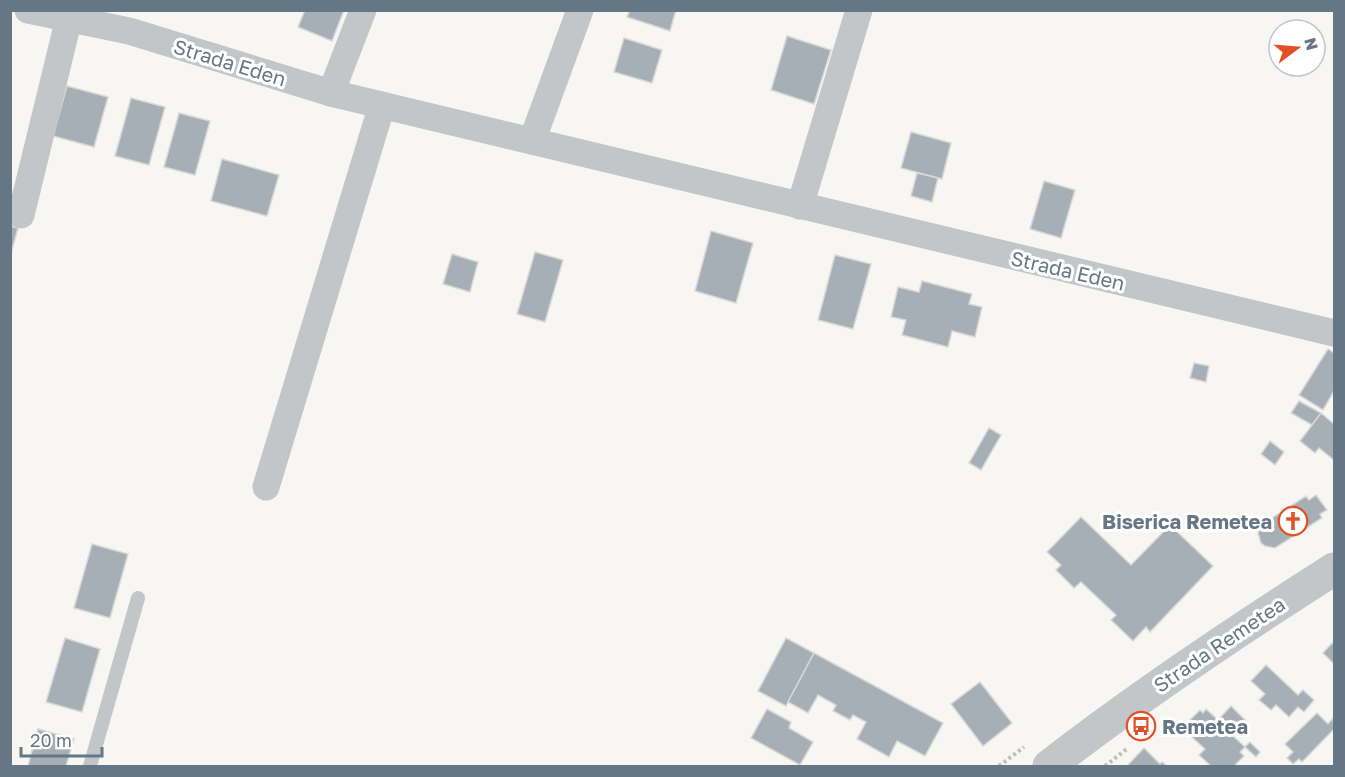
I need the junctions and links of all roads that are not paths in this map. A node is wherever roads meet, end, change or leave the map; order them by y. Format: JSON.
{"nodes":[{"id":1,"x":28,"y":10,"type":"edge"},
{"id":2,"x":363,"y":10,"type":"edge"},
{"id":3,"x":580,"y":10,"type":"edge"},
{"id":4,"x":859,"y":10,"type":"edge"},
{"id":5,"x":69,"y":18,"type":"junction"},
{"id":6,"x":133,"y":21,"type":"edge"},
{"id":7,"x":331,"y":93,"type":"junction"},
{"id":8,"x":382,"y":105,"type":"junction"},
{"id":9,"x":532,"y":141,"type":"junction"},
{"id":10,"x":801,"y":206,"type":"junction"},
{"id":11,"x":21,"y":215,"type":"dead end"},
{"id":12,"x":1335,"y":333,"type":"edge"},
{"id":13,"x":266,"y":487,"type":"dead end"},
{"id":14,"x":1335,"y":569,"type":"edge"},
{"id":15,"x":138,"y":598,"type":"dead end"},
{"id":16,"x":90,"y":766,"type":"edge"},
{"id":17,"x":1049,"y":766,"type":"edge"}],
"edges":[{"from":1,"to":5,"type":"street","name":"Strada Eden"},
{"from":2,"to":7,"type":"street"},
{"from":3,"to":9,"type":"street"},
{"from":4,"to":10,"type":"street"},
{"from":5,"to":6,"type":"street","name":"Strada Eden"},
{"from":5,"to":11,"type":"street"},
{"from":6,"to":7,"type":"street","name":"Strada Eden"},
{"from":7,"to":8,"type":"street","name":"Strada Eden"},
{"from":8,"to":9,"type":"street","name":"Strada Eden"},
{"from":8,"to":13,"type":"street"},
{"from":9,"to":10,"type":"street","name":"Strada Eden"},
{"from":10,"to":12,"type":"street","name":"Strada Eden"},
{"from":14,"to":17,"type":"street","name":"Strada Remetea"},
{"from":15,"to":16,"type":"lane"}]}
